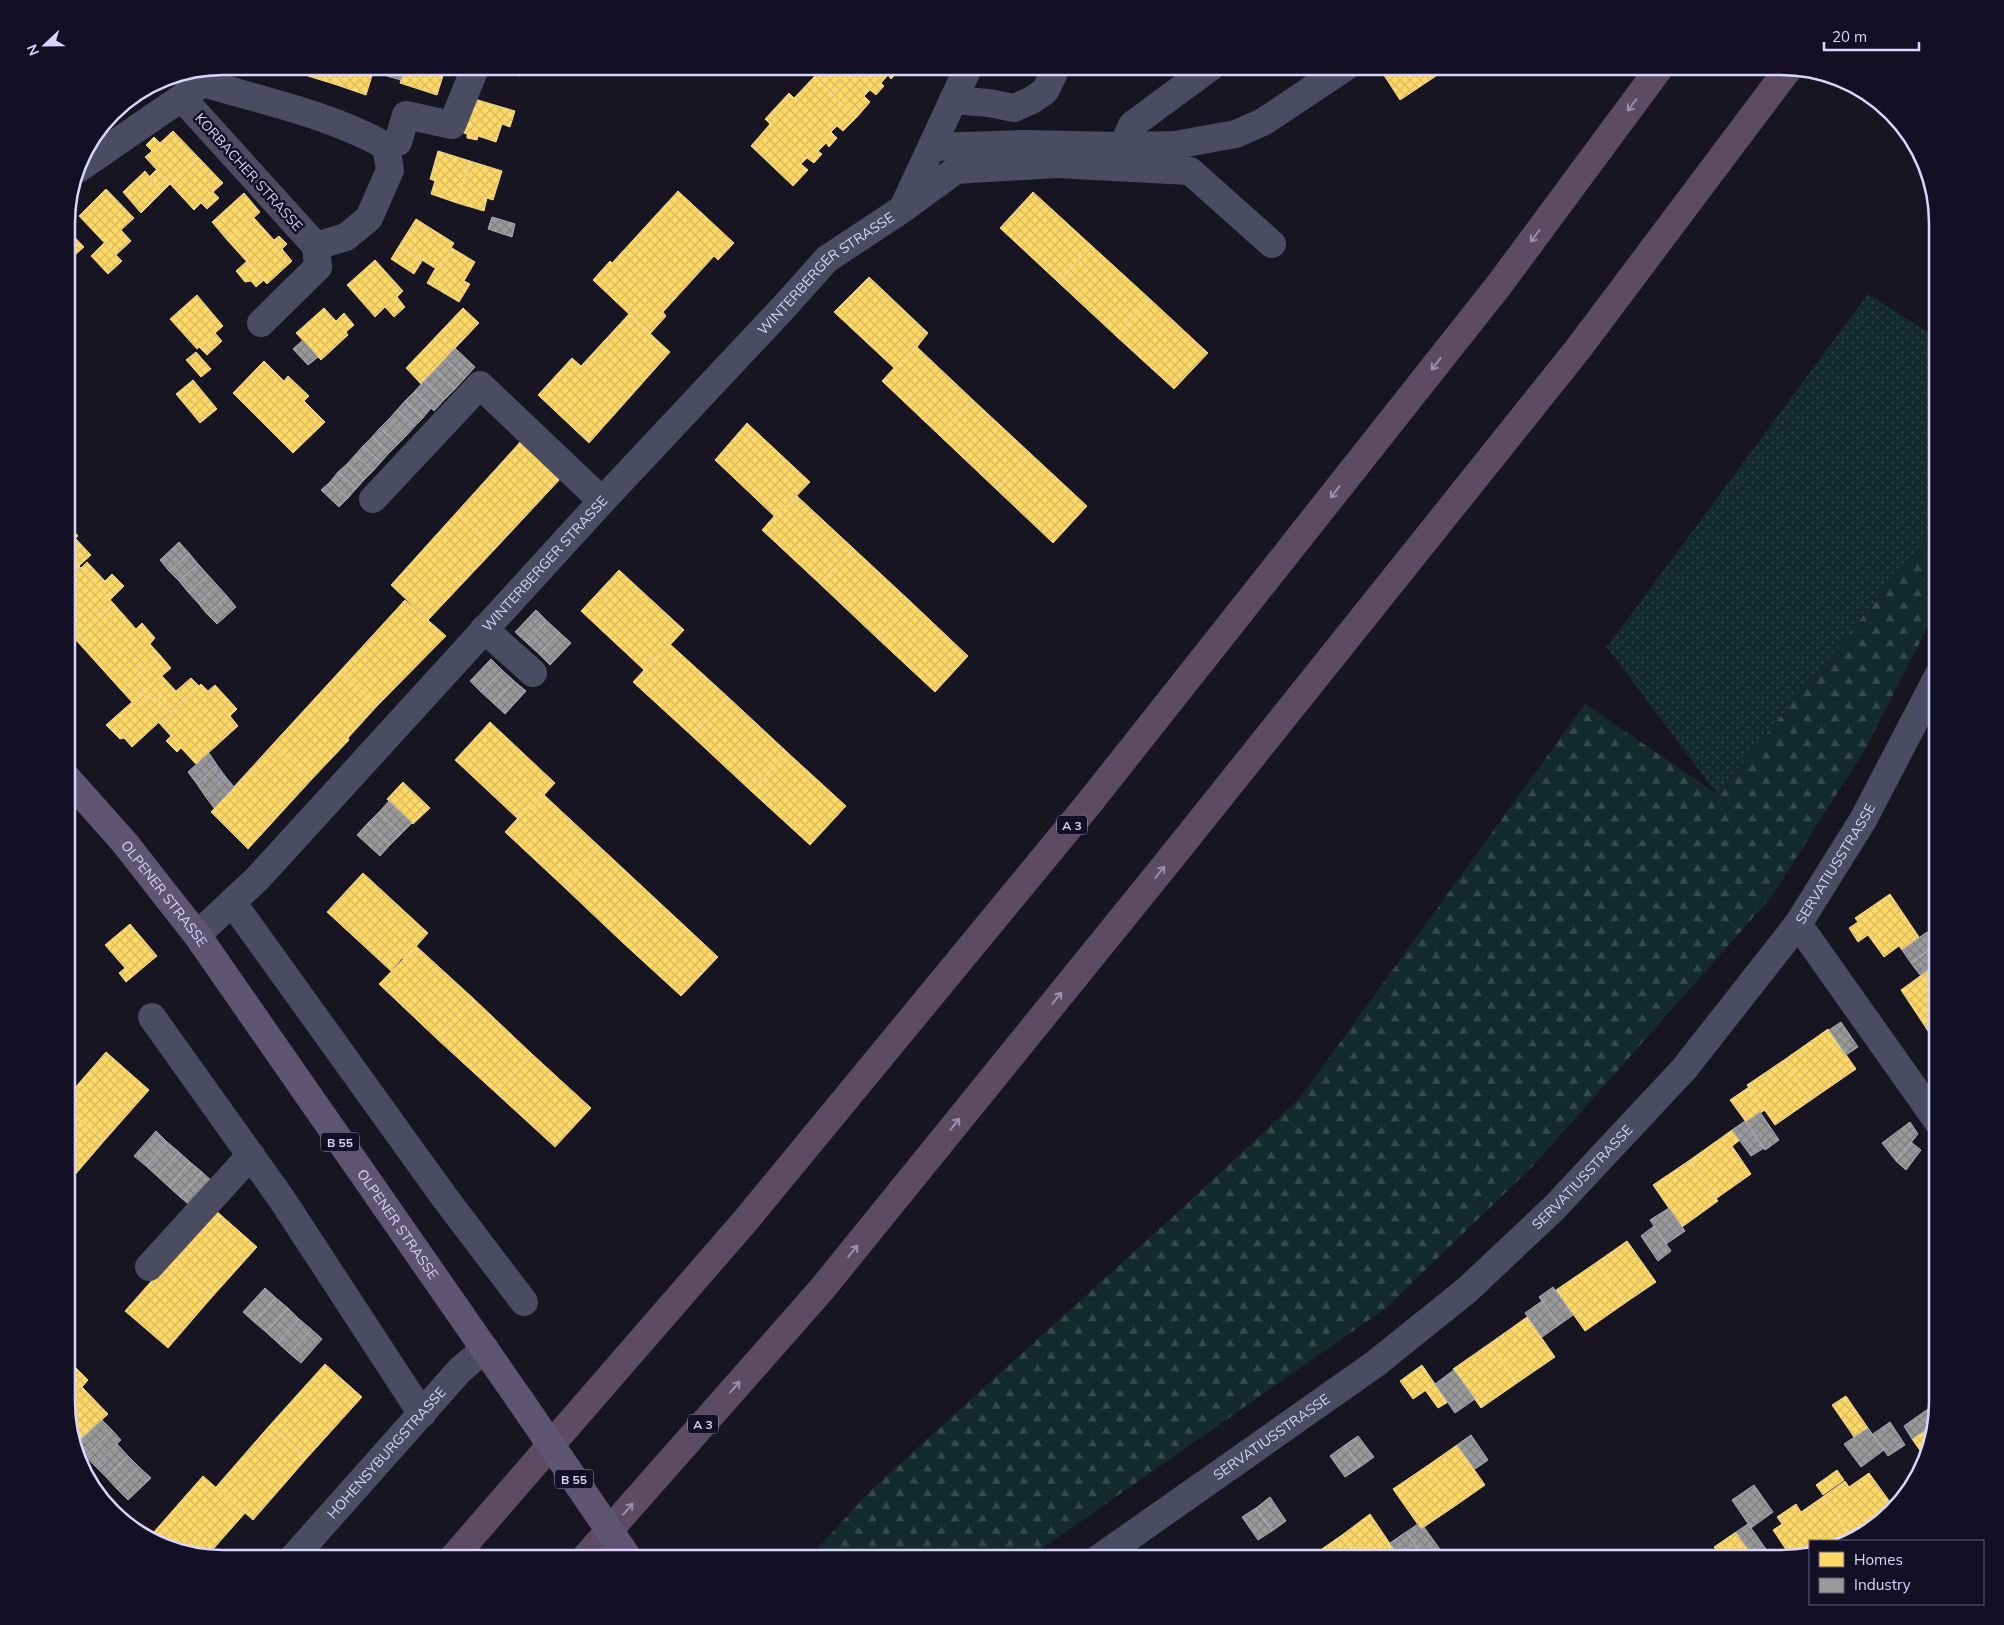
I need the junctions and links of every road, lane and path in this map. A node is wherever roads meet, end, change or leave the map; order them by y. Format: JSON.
{"nodes":[{"id":1,"x":472,"y":75,"type":"edge"},
{"id":2,"x":965,"y":75,"type":"edge"},
{"id":3,"x":1053,"y":75,"type":"edge"},
{"id":4,"x":1200,"y":75,"type":"edge"},
{"id":5,"x":1333,"y":75,"type":"edge"},
{"id":6,"x":1654,"y":75,"type":"edge"},
{"id":7,"x":1783,"y":75,"type":"edge"},
{"id":8,"x":182,"y":98,"type":"junction"},
{"id":9,"x":953,"y":100,"type":"junction"},
{"id":10,"x":386,"y":146,"type":"junction"},
{"id":11,"x":1123,"y":146,"type":"junction"},
{"id":12,"x":932,"y":147,"type":"junction"},
{"id":13,"x":88,"y":162,"type":"edge"},
{"id":14,"x":904,"y":208,"type":"junction"},
{"id":15,"x":1272,"y":244,"type":"dead end"},
{"id":16,"x":316,"y":246,"type":"junction"},
{"id":17,"x":261,"y":323,"type":"dead end"},
{"id":18,"x":373,"y":499,"type":"dead end"},
{"id":19,"x":602,"y":501,"type":"junction"},
{"id":20,"x":484,"y":629,"type":"junction"},
{"id":21,"x":532,"y":673,"type":"dead end"},
{"id":22,"x":1929,"y":693,"type":"edge"},
{"id":23,"x":75,"y":787,"type":"edge"},
{"id":24,"x":232,"y":902,"type":"junction"},
{"id":25,"x":1798,"y":924,"type":"junction"},
{"id":26,"x":197,"y":934,"type":"junction"},
{"id":27,"x":152,"y":1018,"type":"dead end"},
{"id":28,"x":1929,"y":1109,"type":"edge"},
{"id":29,"x":251,"y":1155,"type":"junction"},
{"id":30,"x":149,"y":1267,"type":"dead end"},
{"id":31,"x":524,"y":1302,"type":"dead end"},
{"id":32,"x":485,"y":1349,"type":"junction"},
{"id":33,"x":422,"y":1414,"type":"junction"},
{"id":34,"x":300,"y":1550,"type":"edge"},
{"id":35,"x":460,"y":1550,"type":"edge"},
{"id":36,"x":592,"y":1550,"type":"edge"},
{"id":37,"x":623,"y":1550,"type":"edge"},
{"id":38,"x":1111,"y":1550,"type":"edge"}],
"edges":[{"from":1,"to":10,"type":"street"},
{"from":2,"to":9,"type":"street"},
{"from":3,"to":9,"type":"street"},
{"from":4,"to":11,"type":"street"},
{"from":5,"to":11,"type":"street"},
{"from":6,"to":35,"type":"highway","number":"A 3","one_way":true},
{"from":36,"to":7,"type":"highway","number":"A 3","one_way":true},
{"from":8,"to":10,"type":"street"},
{"from":8,"to":13,"type":"street"},
{"from":8,"to":16,"type":"street","name":"KORBACHER STRASSE"},
{"from":9,"to":12,"type":"street"},
{"from":10,"to":16,"type":"street"},
{"from":11,"to":12,"type":"street"},
{"from":12,"to":14,"type":"street"},
{"from":14,"to":15,"type":"street","name":"WINTERBERGER STRASSE"},
{"from":14,"to":19,"type":"street","name":"WINTERBERGER STRASSE"},
{"from":16,"to":17,"type":"street"},
{"from":18,"to":19,"type":"street"},
{"from":19,"to":20,"type":"street","name":"WINTERBERGER STRASSE"},
{"from":20,"to":21,"type":"street"},
{"from":20,"to":24,"type":"street","name":"WINTERBERGER STRASSE"},
{"from":22,"to":25,"type":"street","name":"SERVATIUSSTRASSE"},
{"from":23,"to":26,"type":"main road","name":"OLPENER STRASSE","number":"B 55"},
{"from":24,"to":26,"type":"street","name":"WINTERBERGER STRASSE"},
{"from":24,"to":31,"type":"street"},
{"from":25,"to":28,"type":"street"},
{"from":25,"to":38,"type":"street","name":"SERVATIUSSTRASSE"},
{"from":26,"to":32,"type":"main road","name":"OLPENER STRASSE","number":"B 55"},
{"from":27,"to":29,"type":"street"},
{"from":29,"to":30,"type":"street"},
{"from":29,"to":33,"type":"street"},
{"from":32,"to":33,"type":"street","name":"HOHENSYBURGSTRASSE"},
{"from":32,"to":37,"type":"main road","name":"OLPENER STRASSE","number":"B 55","bridge":true},
{"from":33,"to":34,"type":"street","name":"HOHENSYBURGSTRASSE"}]}
